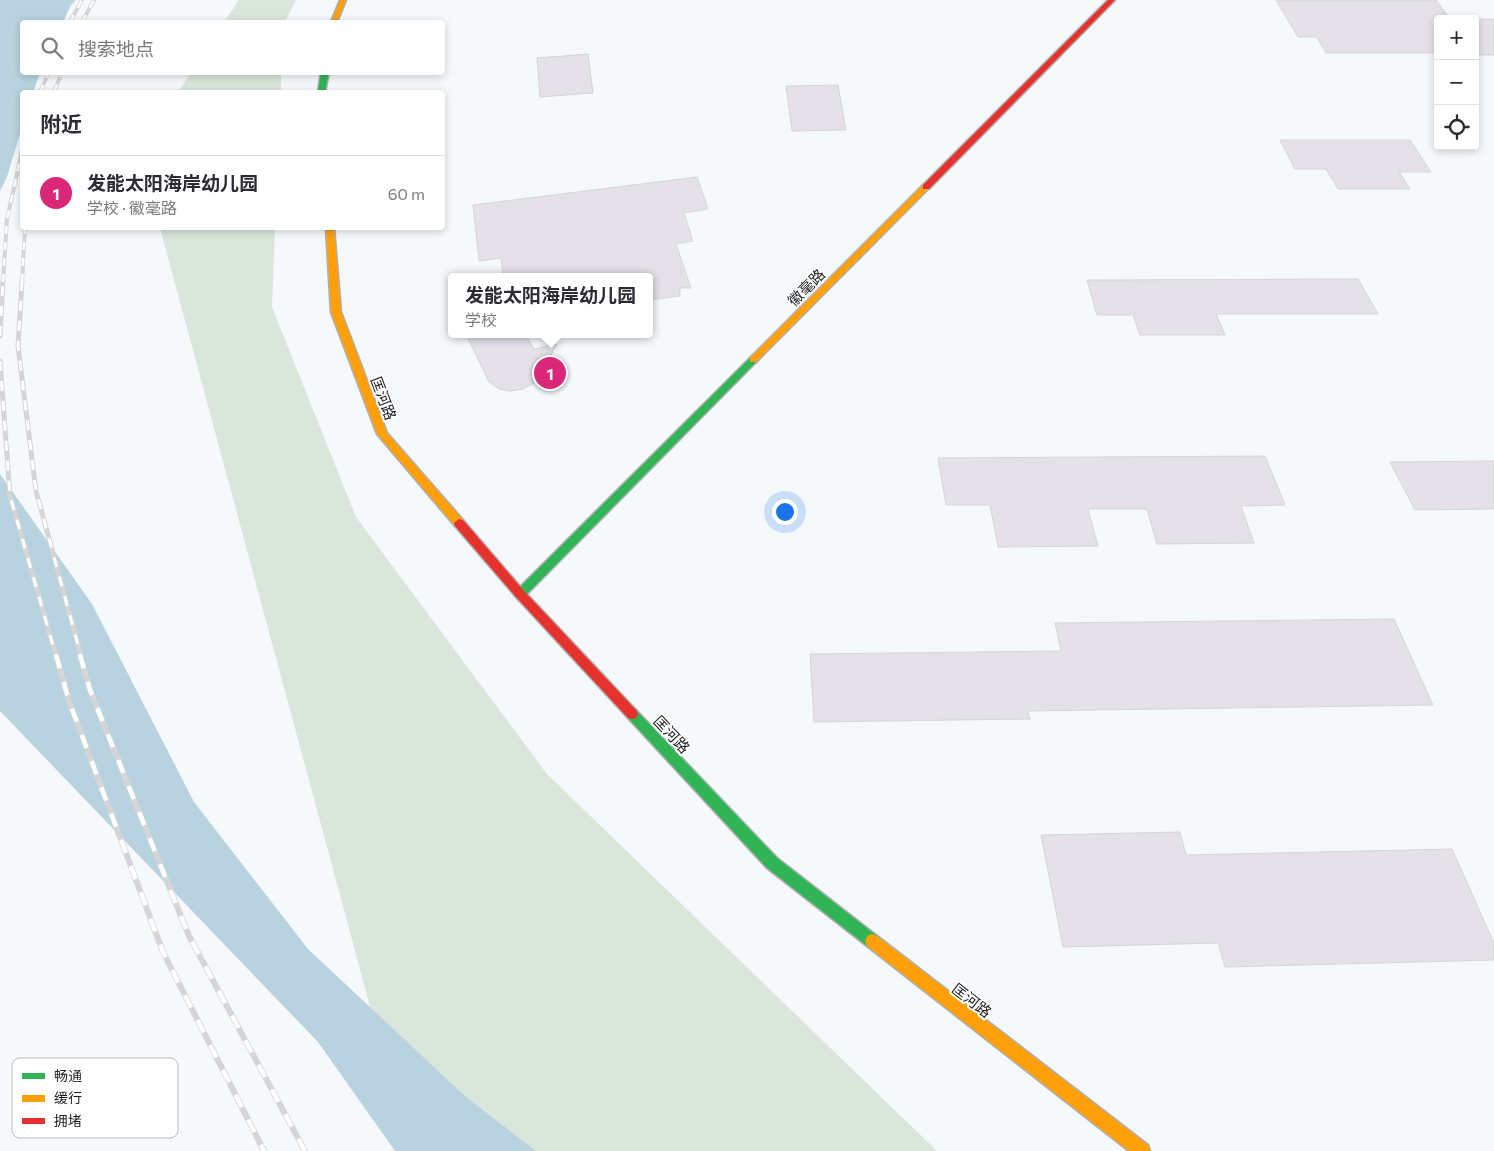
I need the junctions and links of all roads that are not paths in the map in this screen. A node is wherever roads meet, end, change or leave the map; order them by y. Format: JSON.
{"nodes":[{"id":1,"x":343,"y":0,"type":"edge"},
{"id":2,"x":1112,"y":0,"type":"edge"},
{"id":3,"x":335,"y":20,"type":"edge"},
{"id":4,"x":324,"y":75,"type":"edge"},
{"id":5,"x":321,"y":90,"type":"edge"},
{"id":6,"x":330,"y":230,"type":"edge"},
{"id":7,"x":520,"y":594,"type":"junction"},
{"id":8,"x":1142,"y":1151,"type":"edge"}],
"edges":[{"from":1,"to":3,"type":"street"},
{"from":2,"to":7,"type":"street","name":"徽毫路"},
{"from":4,"to":5,"type":"street"},
{"from":6,"to":7,"type":"street","name":"匡河路"},
{"from":7,"to":8,"type":"street","name":"匡河路"}]}
